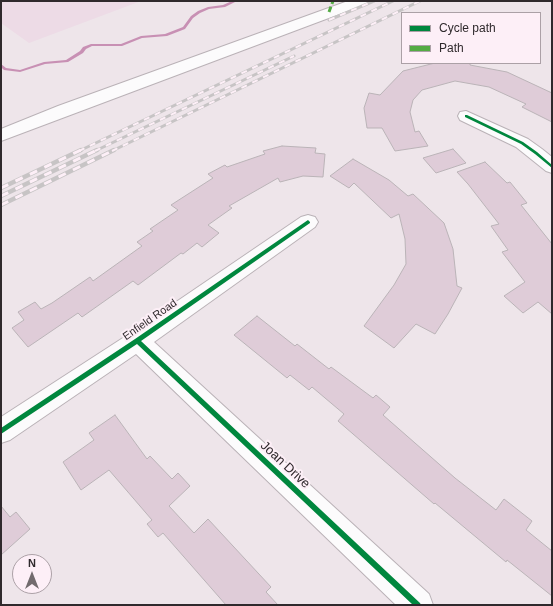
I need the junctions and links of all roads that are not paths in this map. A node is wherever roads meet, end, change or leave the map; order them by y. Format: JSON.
{"nodes":[{"id":1,"x":361,"y":1,"type":"edge"},
{"id":2,"x":466,"y":116,"type":"dead end"},
{"id":3,"x":1,"y":135,"type":"edge"},
{"id":4,"x":552,"y":167,"type":"edge"},
{"id":5,"x":308,"y":222,"type":"dead end"},
{"id":6,"x":136,"y":341,"type":"junction"},
{"id":7,"x":1,"y":431,"type":"edge"},
{"id":8,"x":418,"y":605,"type":"edge"}],
"edges":[{"from":1,"to":3,"type":"street"},
{"from":2,"to":4,"type":"street"},
{"from":5,"to":6,"type":"street","name":"Enfield Road"},
{"from":6,"to":7,"type":"street","name":"Enfield Road"},
{"from":6,"to":8,"type":"street","name":"Joan Drive"}]}
